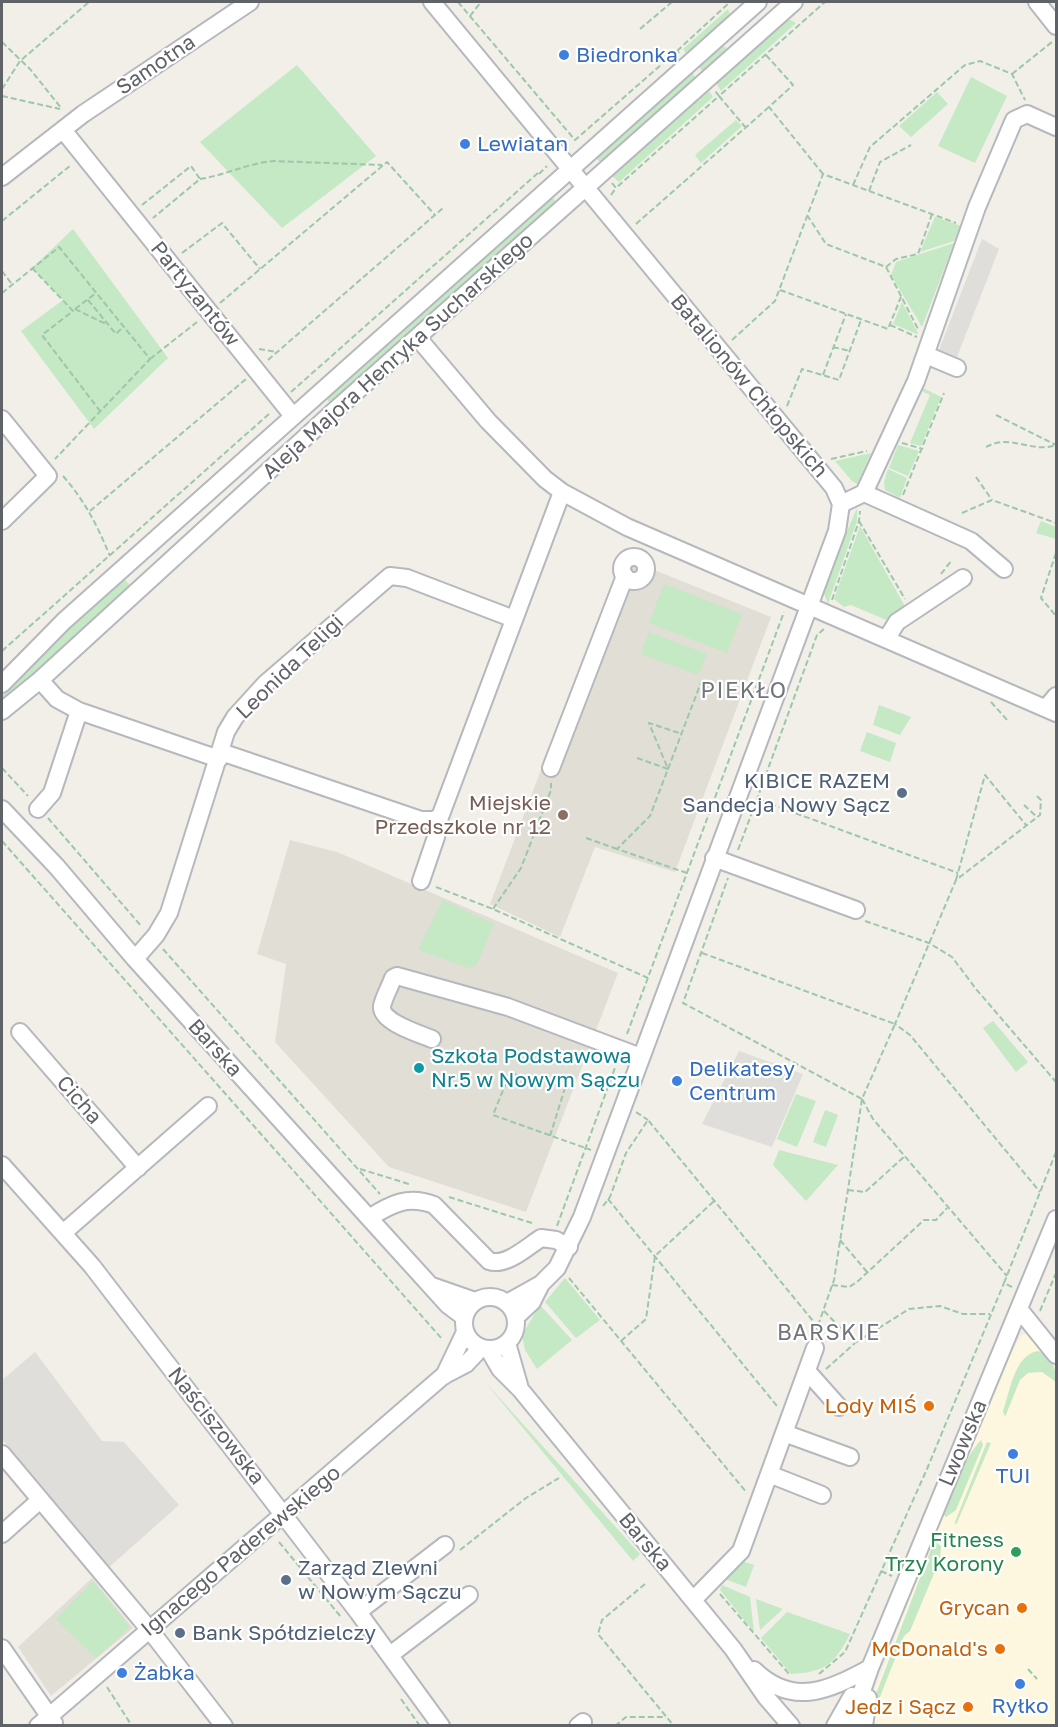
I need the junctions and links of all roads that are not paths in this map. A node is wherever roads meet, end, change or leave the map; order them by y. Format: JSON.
{"nodes":[{"id":1,"x":250,"y":2,"type":"edge"},
{"id":2,"x":432,"y":2,"type":"edge"},
{"id":3,"x":758,"y":2,"type":"edge"},
{"id":4,"x":794,"y":2,"type":"edge"},
{"id":5,"x":1036,"y":2,"type":"edge"},
{"id":6,"x":739,"y":18,"type":"junction"},
{"id":7,"x":1056,"y":32,"type":"edge"},
{"id":8,"x":755,"y":36,"type":"junction"},
{"id":9,"x":1056,"y":127,"type":"edge"},
{"id":10,"x":63,"y":130,"type":"junction"},
{"id":11,"x":570,"y":170,"type":"junction"},
{"id":12,"x":2,"y":177,"type":"edge"},
{"id":13,"x":585,"y":188,"type":"junction"},
{"id":14,"x":418,"y":338,"type":"junction"},
{"id":15,"x":926,"y":355,"type":"junction"},
{"id":16,"x":957,"y":368,"type":"dead end"},
{"id":17,"x":332,"y":413,"type":"junction"},
{"id":18,"x":293,"y":416,"type":"junction"},
{"id":19,"x":2,"y":419,"type":"edge"},
{"id":20,"x":274,"y":467,"type":"junction"},
{"id":21,"x":562,"y":492,"type":"junction"},
{"id":22,"x":864,"y":493,"type":"junction"},
{"id":23,"x":841,"y":504,"type":"junction"},
{"id":24,"x":2,"y":521,"type":"edge"},
{"id":25,"x":643,"y":534,"type":"junction"},
{"id":26,"x":1004,"y":569,"type":"dead end"},
{"id":27,"x":963,"y":578,"type":"dead end"},
{"id":28,"x":809,"y":604,"type":"junction"},
{"id":29,"x":514,"y":619,"type":"junction"},
{"id":30,"x":887,"y":638,"type":"junction"},
{"id":31,"x":40,"y":680,"type":"junction"},
{"id":32,"x":2,"y":684,"type":"edge"},
{"id":33,"x":1053,"y":706,"type":"edge"},
{"id":34,"x":2,"y":711,"type":"edge"},
{"id":35,"x":79,"y":711,"type":"junction"},
{"id":36,"x":220,"y":755,"type":"junction"},
{"id":37,"x":551,"y":768,"type":"road end"},
{"id":38,"x":38,"y":808,"type":"road end"},
{"id":39,"x":2,"y":809,"type":"edge"},
{"id":40,"x":440,"y":817,"type":"junction"},
{"id":41,"x":714,"y":858,"type":"junction"},
{"id":42,"x":422,"y":881,"type":"road end"},
{"id":43,"x":856,"y":910,"type":"dead end"},
{"id":44,"x":135,"y":959,"type":"junction"},
{"id":45,"x":20,"y":1032,"type":"dead end"},
{"id":46,"x":432,"y":1039,"type":"dead end"},
{"id":47,"x":641,"y":1057,"type":"junction"},
{"id":48,"x":208,"y":1106,"type":"dead end"},
{"id":49,"x":2,"y":1165,"type":"edge"},
{"id":50,"x":138,"y":1168,"type":"junction"},
{"id":51,"x":369,"y":1218,"type":"junction"},
{"id":52,"x":1056,"y":1219,"type":"edge"},
{"id":53,"x":63,"y":1233,"type":"junction"},
{"id":54,"x":569,"y":1246,"type":"junction"},
{"id":55,"x":431,"y":1286,"type":"junction"},
{"id":56,"x":475,"y":1301,"type":"junction"},
{"id":57,"x":511,"y":1310,"type":"junction"},
{"id":58,"x":1019,"y":1310,"type":"junction"},
{"id":59,"x":465,"y":1325,"type":"junction"},
{"id":60,"x":507,"y":1343,"type":"junction"},
{"id":61,"x":815,"y":1348,"type":"dead end"},
{"id":62,"x":485,"y":1349,"type":"junction"},
{"id":63,"x":1056,"y":1356,"type":"edge"},
{"id":64,"x":810,"y":1375,"type":"junction"},
{"id":65,"x":443,"y":1377,"type":"junction"},
{"id":66,"x":520,"y":1389,"type":"junction"},
{"id":67,"x":839,"y":1407,"type":"dead end"},
{"id":68,"x":784,"y":1432,"type":"junction"},
{"id":69,"x":2,"y":1454,"type":"edge"},
{"id":70,"x":850,"y":1457,"type":"dead end"},
{"id":71,"x":770,"y":1474,"type":"junction"},
{"id":72,"x":822,"y":1495,"type":"dead end"},
{"id":73,"x":40,"y":1500,"type":"junction"},
{"id":74,"x":284,"y":1514,"type":"junction"},
{"id":75,"x":2,"y":1534,"type":"edge"},
{"id":76,"x":453,"y":1548,"type":"road end"},
{"id":77,"x":469,"y":1594,"type":"dead end"},
{"id":78,"x":693,"y":1600,"type":"junction"},
{"id":79,"x":352,"y":1617,"type":"junction"},
{"id":80,"x":149,"y":1629,"type":"junction"},
{"id":81,"x":2,"y":1648,"type":"edge"},
{"id":82,"x":733,"y":1649,"type":"junction"},
{"id":83,"x":390,"y":1655,"type":"junction"},
{"id":84,"x":870,"y":1668,"type":"junction"},
{"id":85,"x":766,"y":1697,"type":"junction"},
{"id":86,"x":48,"y":1722,"type":"edge"},
{"id":87,"x":224,"y":1725,"type":"edge"},
{"id":88,"x":441,"y":1725,"type":"edge"},
{"id":89,"x":776,"y":1725,"type":"edge"},
{"id":90,"x":792,"y":1725,"type":"edge"},
{"id":91,"x":835,"y":1725,"type":"edge"},
{"id":92,"x":850,"y":1725,"type":"edge"},
{"id":93,"x":864,"y":1725,"type":"edge"}],
"edges":[{"from":1,"to":10,"type":"street","name":"Samotna"},
{"from":2,"to":11,"type":"street"},
{"from":3,"to":6,"type":"street","name":"Aleja Majora Henryka Sucharskiego"},
{"from":4,"to":8,"type":"street","name":"Aleja Majora Henryka Sucharskiego"},
{"from":5,"to":7,"type":"street"},
{"from":6,"to":8,"type":"street"},
{"from":6,"to":11,"type":"street","name":"Aleja Majora Henryka Sucharskiego"},
{"from":8,"to":13,"type":"street","name":"Aleja Majora Henryka Sucharskiego"},
{"from":9,"to":15,"type":"street"},
{"from":10,"to":12,"type":"street","name":"Samotna"},
{"from":10,"to":18,"type":"street","name":"Partyzantów"},
{"from":11,"to":13,"type":"street","name":"Batalionów Chłopskich"},
{"from":11,"to":18,"type":"street","name":"Aleja Majora Henryka Sucharskiego"},
{"from":13,"to":14,"type":"street","name":"Aleja Majora Henryka Sucharskiego"},
{"from":13,"to":23,"type":"street","name":"Batalionów Chłopskich"},
{"from":14,"to":17,"type":"street","name":"Aleja Majora Henryka Sucharskiego"},
{"from":14,"to":21,"type":"street"},
{"from":15,"to":16,"type":"street"},
{"from":15,"to":22,"type":"street"},
{"from":17,"to":18,"type":"street"},
{"from":17,"to":20,"type":"street","name":"Aleja Majora Henryka Sucharskiego"},
{"from":18,"to":20,"type":"street"},
{"from":18,"to":32,"type":"street","name":"Aleja Majora Henryka Sucharskiego"},
{"from":19,"to":24,"type":"street"},
{"from":20,"to":31,"type":"street","name":"Aleja Majora Henryka Sucharskiego"},
{"from":21,"to":25,"type":"street"},
{"from":21,"to":29,"type":"street"},
{"from":22,"to":23,"type":"street"},
{"from":22,"to":26,"type":"street"},
{"from":23,"to":28,"type":"street"},
{"from":25,"to":28,"type":"street"},
{"from":25,"to":37,"type":"street"},
{"from":27,"to":30,"type":"street"},
{"from":28,"to":30,"type":"street"},
{"from":28,"to":41,"type":"street"},
{"from":29,"to":36,"type":"street","name":"Leonida Teligi"},
{"from":29,"to":40,"type":"street"},
{"from":30,"to":33,"type":"street"},
{"from":31,"to":34,"type":"street","name":"Aleja Majora Henryka Sucharskiego"},
{"from":31,"to":35,"type":"street"},
{"from":35,"to":36,"type":"street"},
{"from":35,"to":38,"type":"street"},
{"from":36,"to":40,"type":"street"},
{"from":36,"to":44,"type":"street","name":"Leonida Teligi"},
{"from":39,"to":44,"type":"street","name":"Barska"},
{"from":40,"to":42,"type":"street"},
{"from":41,"to":43,"type":"street"},
{"from":41,"to":47,"type":"street"},
{"from":44,"to":51,"type":"street","name":"Barska"},
{"from":45,"to":50,"type":"street","name":"Cicha"},
{"from":46,"to":47,"type":"street"},
{"from":47,"to":54,"type":"street"},
{"from":48,"to":50,"type":"street"},
{"from":49,"to":53,"type":"street","name":"Naściszowska"},
{"from":50,"to":53,"type":"street"},
{"from":51,"to":54,"type":"street"},
{"from":51,"to":55,"type":"street","name":"Barska"},
{"from":52,"to":58,"type":"street","name":"Lwowska"},
{"from":53,"to":74,"type":"street","name":"Naściszowska"},
{"from":54,"to":57,"type":"street"},
{"from":55,"to":56,"type":"street","name":"Barska"},
{"from":55,"to":59,"type":"street","name":"Barska"},
{"from":56,"to":57,"type":"street"},
{"from":56,"to":59,"type":"street"},
{"from":57,"to":60,"type":"street"},
{"from":58,"to":63,"type":"street"},
{"from":58,"to":84,"type":"street","name":"Lwowska"},
{"from":59,"to":62,"type":"street"},
{"from":59,"to":65,"type":"street","name":"Ignacego Paderewskiego"},
{"from":60,"to":62,"type":"street"},
{"from":60,"to":66,"type":"street","name":"Barska"},
{"from":61,"to":64,"type":"street"},
{"from":62,"to":65,"type":"street","name":"Ignacego Paderewskiego"},
{"from":62,"to":66,"type":"street","name":"Barska"},
{"from":64,"to":67,"type":"street"},
{"from":64,"to":68,"type":"street"},
{"from":65,"to":74,"type":"street","name":"Ignacego Paderewskiego"},
{"from":66,"to":78,"type":"street","name":"Barska"},
{"from":68,"to":70,"type":"street"},
{"from":68,"to":71,"type":"street"},
{"from":69,"to":73,"type":"street"},
{"from":71,"to":72,"type":"street"},
{"from":71,"to":78,"type":"street"},
{"from":73,"to":75,"type":"street"},
{"from":73,"to":80,"type":"street"},
{"from":74,"to":79,"type":"street","name":"Naściszowska"},
{"from":74,"to":80,"type":"street","name":"Ignacego Paderewskiego"},
{"from":76,"to":79,"type":"street"},
{"from":77,"to":83,"type":"street"},
{"from":78,"to":82,"type":"street","name":"Barska"},
{"from":79,"to":83,"type":"street","name":"Naściszowska"},
{"from":80,"to":86,"type":"street","name":"Ignacego Paderewskiego"},
{"from":80,"to":87,"type":"street"},
{"from":81,"to":86,"type":"street"},
{"from":82,"to":84,"type":"street"},
{"from":82,"to":85,"type":"street","name":"Barska"},
{"from":83,"to":88,"type":"street","name":"Naściszowska"},
{"from":84,"to":91,"type":"street","name":"Lwowska"},
{"from":84,"to":92,"type":"street","name":"Lwowska"},
{"from":84,"to":93,"type":"street"},
{"from":85,"to":89,"type":"street","name":"Barska"},
{"from":85,"to":90,"type":"street","name":"Barska"}]}
